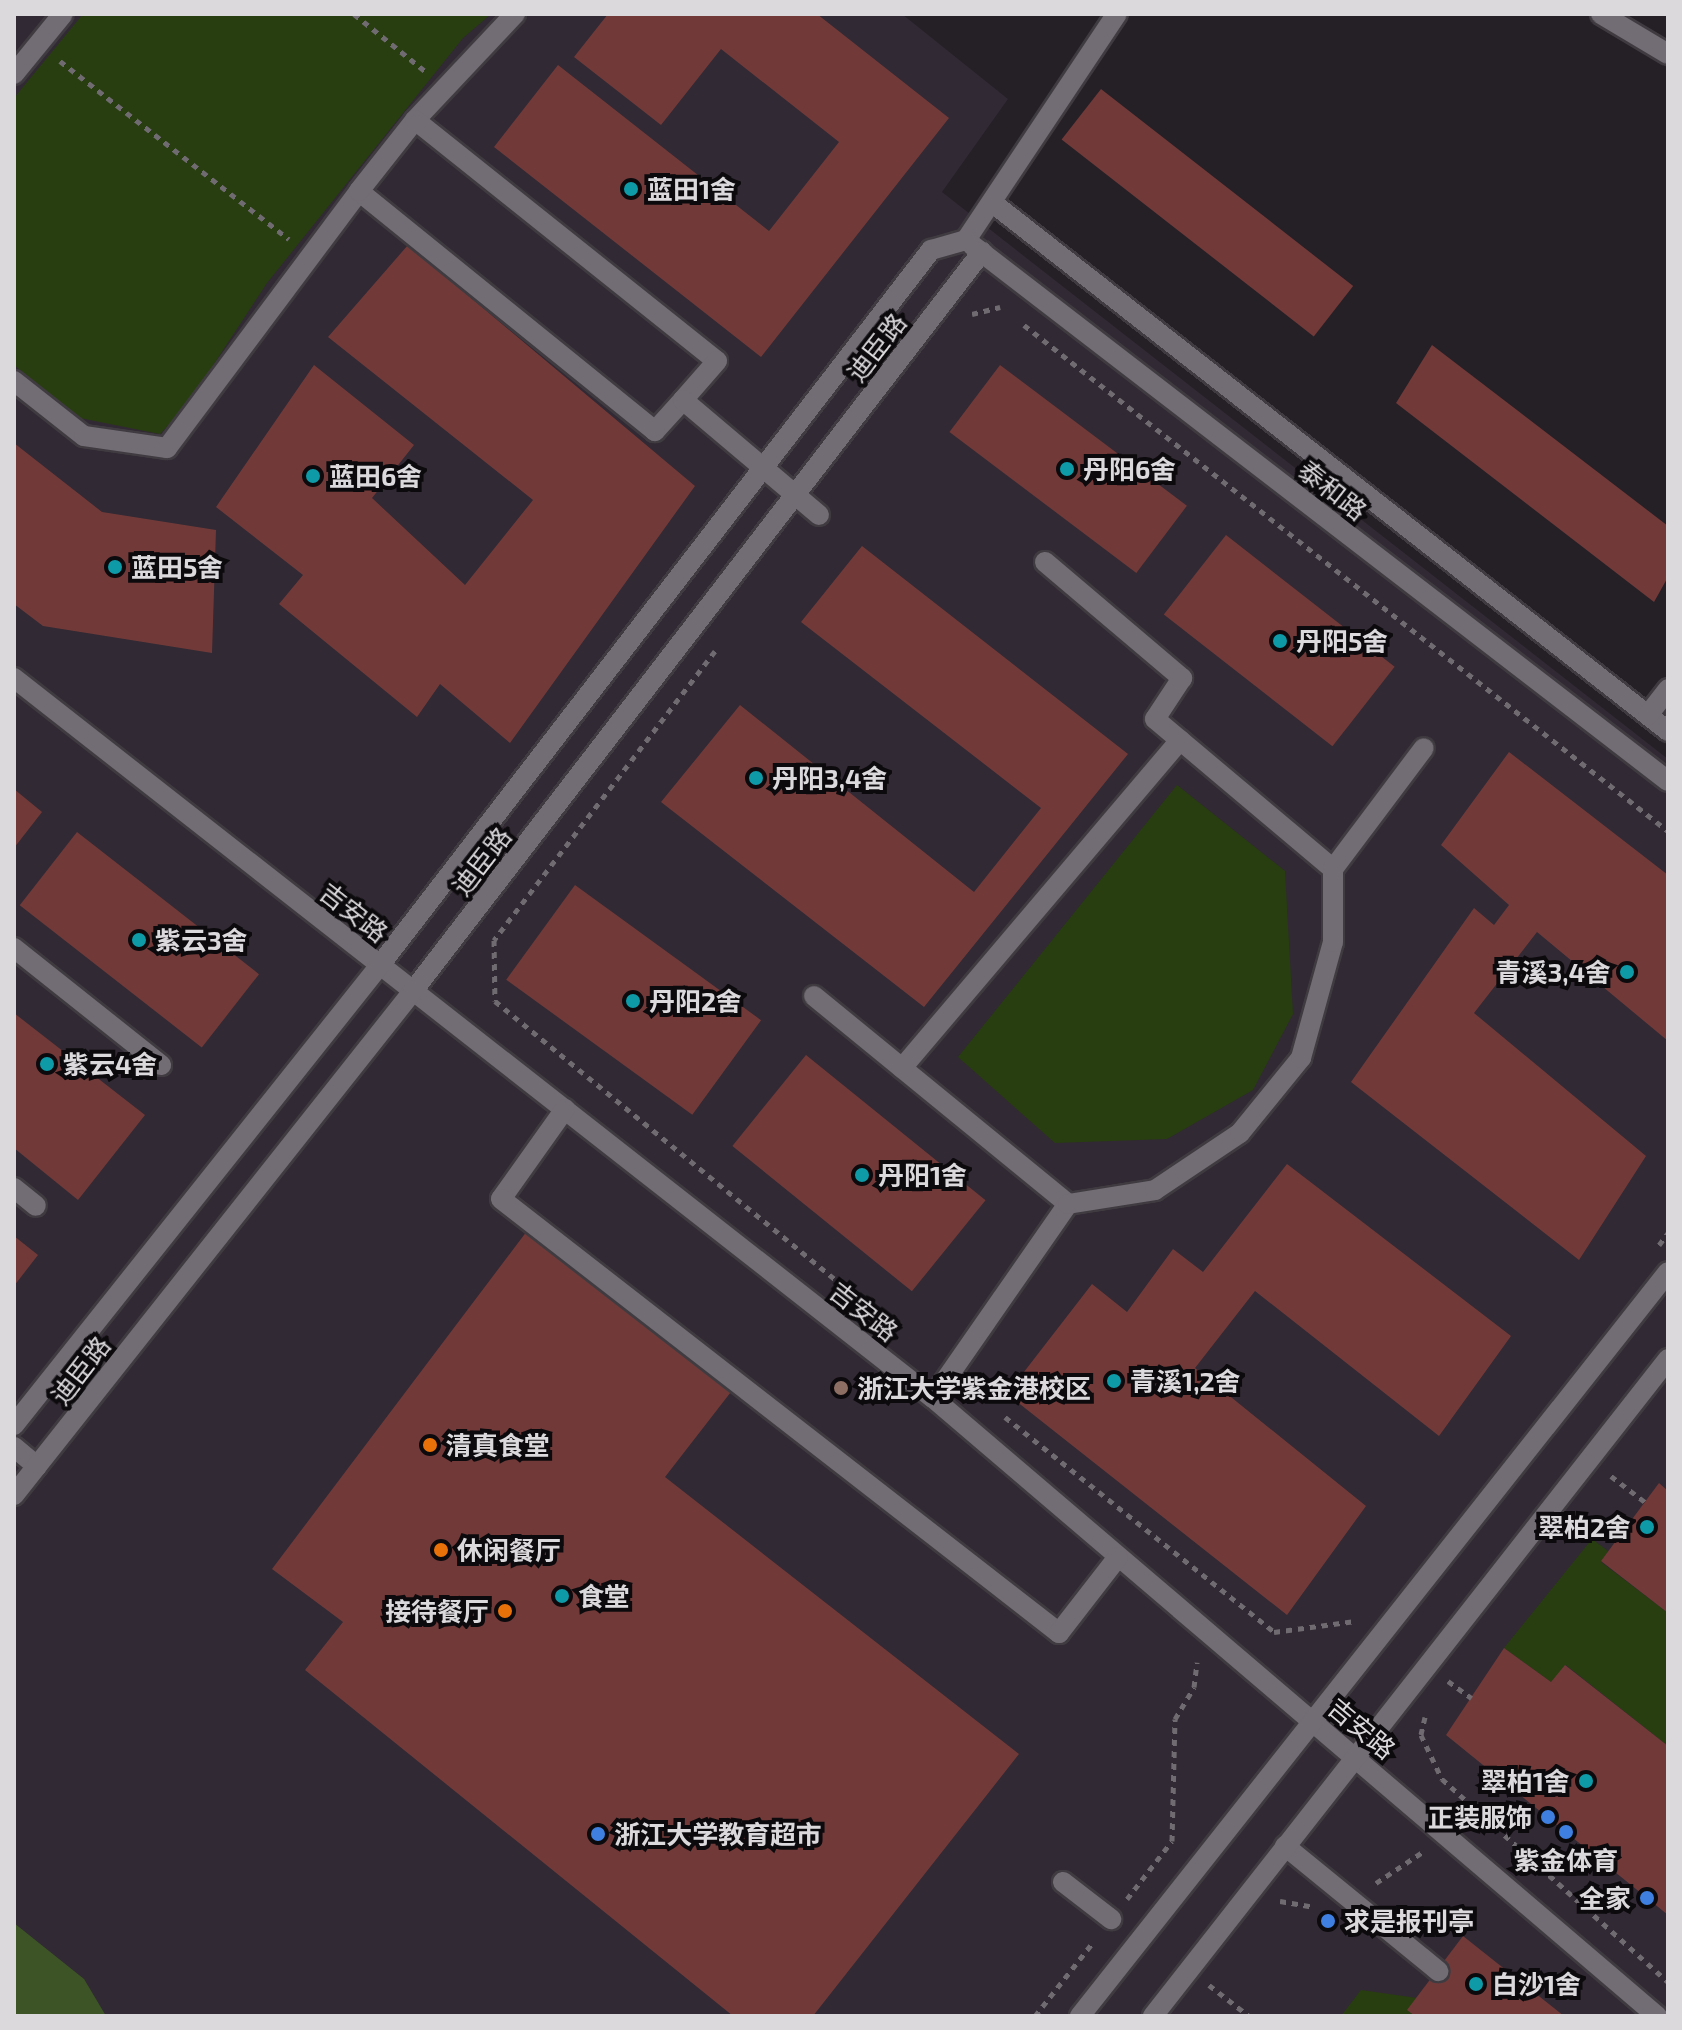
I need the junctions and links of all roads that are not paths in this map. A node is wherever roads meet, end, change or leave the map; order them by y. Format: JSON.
{"nodes":[{"id":1,"x":63,"y":14,"type":"edge"},
{"id":2,"x":515,"y":14,"type":"edge"},
{"id":3,"x":1117,"y":14,"type":"edge"},
{"id":4,"x":1601,"y":14,"type":"edge"},
{"id":5,"x":1668,"y":54,"type":"edge"},
{"id":6,"x":14,"y":74,"type":"edge"},
{"id":7,"x":415,"y":120,"type":"junction"},
{"id":8,"x":359,"y":191,"type":"junction"},
{"id":9,"x":994,"y":204,"type":"junction"},
{"id":10,"x":974,"y":246,"type":"junction"},
{"id":11,"x":14,"y":381,"type":"edge"},
{"id":12,"x":683,"y":400,"type":"junction"},
{"id":13,"x":763,"y":468,"type":"junction"},
{"id":14,"x":795,"y":495,"type":"junction"},
{"id":15,"x":819,"y":515,"type":"dead end"},
{"id":16,"x":1045,"y":562,"type":"dead end"},
{"id":17,"x":14,"y":678,"type":"edge"},
{"id":18,"x":1668,"y":689,"type":"edge"},
{"id":19,"x":1648,"y":715,"type":"junction"},
{"id":20,"x":1668,"y":731,"type":"edge"},
{"id":21,"x":1180,"y":740,"type":"junction"},
{"id":22,"x":1424,"y":748,"type":"dead end"},
{"id":23,"x":1668,"y":781,"type":"edge"},
{"id":24,"x":1333,"y":869,"type":"junction"},
{"id":25,"x":14,"y":948,"type":"edge"},
{"id":26,"x":380,"y":965,"type":"junction"},
{"id":27,"x":413,"y":991,"type":"junction"},
{"id":28,"x":814,"y":996,"type":"dead end"},
{"id":29,"x":161,"y":1065,"type":"dead end"},
{"id":30,"x":902,"y":1068,"type":"junction"},
{"id":31,"x":565,"y":1109,"type":"junction"},
{"id":32,"x":14,"y":1188,"type":"edge"},
{"id":33,"x":1068,"y":1204,"type":"junction"},
{"id":34,"x":36,"y":1206,"type":"dead end"},
{"id":35,"x":1668,"y":1272,"type":"edge"},
{"id":36,"x":1668,"y":1359,"type":"edge"},
{"id":37,"x":933,"y":1398,"type":"junction"},
{"id":38,"x":14,"y":1425,"type":"edge"},
{"id":39,"x":14,"y":1447,"type":"edge"},
{"id":40,"x":37,"y":1466,"type":"junction"},
{"id":41,"x":14,"y":1495,"type":"edge"},
{"id":42,"x":1118,"y":1557,"type":"junction"},
{"id":43,"x":1313,"y":1721,"type":"junction"},
{"id":44,"x":1355,"y":1757,"type":"junction"},
{"id":45,"x":1285,"y":1846,"type":"junction"},
{"id":46,"x":1063,"y":1882,"type":"dead end"},
{"id":47,"x":1111,"y":1919,"type":"road end"},
{"id":48,"x":1438,"y":1971,"type":"dead end"},
{"id":49,"x":1080,"y":2016,"type":"edge"},
{"id":50,"x":1153,"y":2016,"type":"edge"},
{"id":51,"x":1657,"y":2016,"type":"edge"}],
"edges":[{"from":1,"to":6,"type":"street"},
{"from":2,"to":7,"type":"street"},
{"from":3,"to":9,"type":"street"},
{"from":4,"to":5,"type":"street"},
{"from":7,"to":8,"type":"street"},
{"from":7,"to":12,"type":"street"},
{"from":8,"to":11,"type":"street"},
{"from":8,"to":12,"type":"street"},
{"from":9,"to":10,"type":"street"},
{"from":9,"to":19,"type":"street","name":"泰和路"},
{"from":10,"to":13,"type":"street","name":"迪臣路"},
{"from":10,"to":14,"type":"street","name":"迪臣路"},
{"from":10,"to":23,"type":"street","name":"泰和路"},
{"from":12,"to":13,"type":"street"},
{"from":13,"to":14,"type":"street"},
{"from":13,"to":26,"type":"street","name":"迪臣路"},
{"from":14,"to":15,"type":"street"},
{"from":14,"to":27,"type":"street","name":"迪臣路"},
{"from":16,"to":21,"type":"street"},
{"from":17,"to":26,"type":"street","name":"吉安路"},
{"from":18,"to":19,"type":"street"},
{"from":19,"to":20,"type":"street","name":"泰和路"},
{"from":21,"to":24,"type":"street"},
{"from":21,"to":30,"type":"street"},
{"from":22,"to":24,"type":"street"},
{"from":24,"to":33,"type":"street"},
{"from":25,"to":29,"type":"street"},
{"from":26,"to":27,"type":"street","name":"吉安路"},
{"from":26,"to":38,"type":"street","name":"迪臣路"},
{"from":27,"to":31,"type":"street","name":"吉安路"},
{"from":27,"to":40,"type":"street","name":"迪臣路"},
{"from":28,"to":30,"type":"street"},
{"from":30,"to":33,"type":"street"},
{"from":31,"to":37,"type":"street","name":"吉安路"},
{"from":31,"to":42,"type":"street"},
{"from":32,"to":34,"type":"street"},
{"from":33,"to":37,"type":"street"},
{"from":35,"to":43,"type":"street"},
{"from":36,"to":44,"type":"street"},
{"from":37,"to":42,"type":"street","name":"吉安路"},
{"from":39,"to":40,"type":"street"},
{"from":40,"to":41,"type":"street","name":"迪臣路"},
{"from":42,"to":43,"type":"street","name":"吉安路"},
{"from":43,"to":44,"type":"street","name":"吉安路"},
{"from":43,"to":49,"type":"street"},
{"from":44,"to":45,"type":"street"},
{"from":44,"to":51,"type":"street","name":"吉安路"},
{"from":45,"to":48,"type":"street"},
{"from":45,"to":50,"type":"street"},
{"from":46,"to":47,"type":"street"}]}
